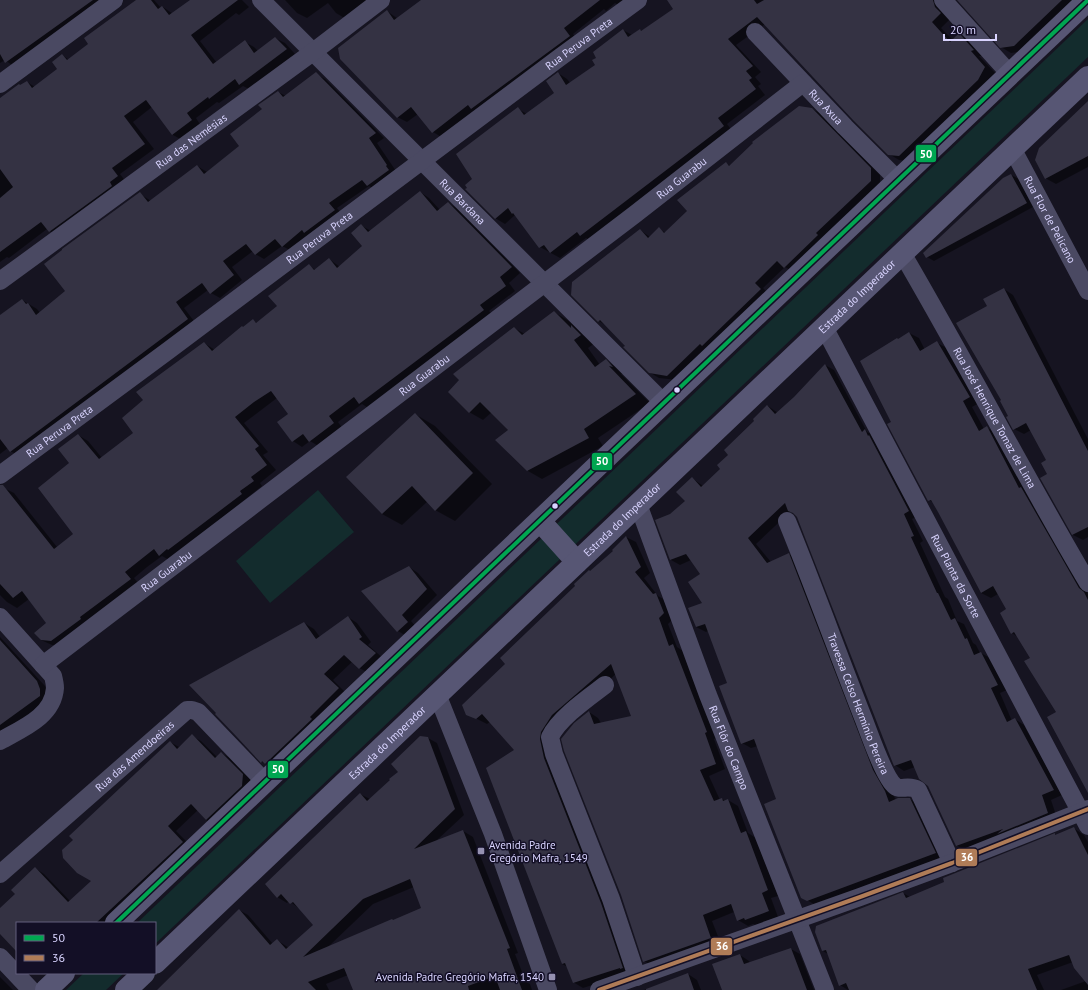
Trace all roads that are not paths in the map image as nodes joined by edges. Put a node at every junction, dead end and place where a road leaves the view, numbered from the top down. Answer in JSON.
{"nodes":[{"id":1,"x":114,"y":0,"type":"edge"},
{"id":2,"x":261,"y":0,"type":"edge"},
{"id":3,"x":380,"y":0,"type":"edge"},
{"id":4,"x":638,"y":0,"type":"edge"},
{"id":5,"x":942,"y":0,"type":"edge"},
{"id":6,"x":1088,"y":0,"type":"edge"},
{"id":7,"x":755,"y":32,"type":"dead end"},
{"id":8,"x":313,"y":52,"type":"junction"},
{"id":9,"x":1010,"y":74,"type":"junction"},
{"id":10,"x":1088,"y":77,"type":"edge"},
{"id":11,"x":802,"y":83,"type":"junction"},
{"id":12,"x":0,"y":84,"type":"edge"},
{"id":13,"x":1012,"y":148,"type":"junction"},
{"id":14,"x":423,"y":160,"type":"junction"},
{"id":15,"x":898,"y":180,"type":"junction"},
{"id":16,"x":902,"y":253,"type":"junction"},
{"id":17,"x":0,"y":281,"type":"edge"},
{"id":18,"x":545,"y":282,"type":"junction"},
{"id":19,"x":1088,"y":291,"type":"edge"},
{"id":20,"x":824,"y":327,"type":"junction"},
{"id":21,"x":664,"y":403,"type":"junction"},
{"id":22,"x":0,"y":475,"type":"edge"},
{"id":23,"x":638,"y":504,"type":"junction"},
{"id":24,"x":540,"y":521,"type":"junction"},
{"id":25,"x":787,"y":521,"type":"dead end"},
{"id":26,"x":577,"y":562,"type":"junction"},
{"id":27,"x":1088,"y":583,"type":"edge"},
{"id":28,"x":0,"y":617,"type":"edge"},
{"id":29,"x":43,"y":665,"type":"junction"},
{"id":30,"x":604,"y":685,"type":"dead end"},
{"id":31,"x":437,"y":694,"type":"junction"},
{"id":32,"x":0,"y":741,"type":"edge"},
{"id":33,"x":265,"y":782,"type":"junction"},
{"id":34,"x":1086,"y":816,"type":"edge"},
{"id":35,"x":952,"y":863,"type":"junction"},
{"id":36,"x":0,"y":874,"type":"edge"},
{"id":37,"x":798,"y":920,"type":"junction"},
{"id":38,"x":117,"y":922,"type":"edge"},
{"id":39,"x":0,"y":957,"type":"edge"},
{"id":40,"x":156,"y":962,"type":"edge"},
{"id":41,"x":63,"y":974,"type":"edge"},
{"id":42,"x":143,"y":974,"type":"edge"},
{"id":43,"x":637,"y":977,"type":"junction"},
{"id":44,"x":31,"y":990,"type":"edge"},
{"id":45,"x":46,"y":990,"type":"edge"},
{"id":46,"x":126,"y":990,"type":"edge"},
{"id":47,"x":548,"y":990,"type":"edge"},
{"id":48,"x":599,"y":990,"type":"edge"},
{"id":49,"x":825,"y":990,"type":"edge"}],
"edges":[{"from":1,"to":12,"type":"street"},
{"from":2,"to":8,"type":"street","name":"Rua Bardana"},
{"from":3,"to":8,"type":"street","name":"Rua das Nemésias"},
{"from":4,"to":14,"type":"street","name":"Rua Peruva Preta"},
{"from":5,"to":9,"type":"street"},
{"from":6,"to":9,"type":"main road"},
{"from":7,"to":11,"type":"street","name":"Rua Axua"},
{"from":8,"to":14,"type":"street","name":"Rua Bardana"},
{"from":8,"to":17,"type":"street","name":"Rua das Nemésias"},
{"from":9,"to":15,"type":"main road"},
{"from":10,"to":13,"type":"main road","name":"Estrada do Imperador"},
{"from":11,"to":15,"type":"street","name":"Rua Axua"},
{"from":11,"to":18,"type":"street","name":"Rua Guarabu"},
{"from":13,"to":16,"type":"main road","name":"Estrada do Imperador"},
{"from":13,"to":19,"type":"street","name":"Rua Flor de Pelicano"},
{"from":14,"to":18,"type":"street","name":"Rua Bardana"},
{"from":14,"to":22,"type":"street","name":"Rua Peruva Preta"},
{"from":15,"to":21,"type":"main road"},
{"from":16,"to":20,"type":"main road","name":"Estrada do Imperador"},
{"from":16,"to":27,"type":"street","name":"Rua José Henrique Tomaz de Lima"},
{"from":18,"to":21,"type":"street","name":"Rua Bardana"},
{"from":18,"to":29,"type":"street","name":"Rua Guarabu"},
{"from":20,"to":23,"type":"main road","name":"Estrada do Imperador"},
{"from":20,"to":34,"type":"street","name":"Rua Planta da Sorte"},
{"from":21,"to":24,"type":"main road"},
{"from":23,"to":26,"type":"main road","name":"Estrada do Imperador"},
{"from":23,"to":37,"type":"street","name":"Rua Flôr do Campo"},
{"from":24,"to":26,"type":"main road"},
{"from":24,"to":33,"type":"main road"},
{"from":25,"to":35,"type":"street","name":"Travessa Celso Hermínio Pereira"},
{"from":26,"to":31,"type":"main road","name":"Estrada do Imperador"},
{"from":28,"to":29,"type":"street"},
{"from":29,"to":32,"type":"street"},
{"from":30,"to":43,"type":"street"},
{"from":31,"to":40,"type":"main road","name":"Estrada do Imperador"},
{"from":31,"to":47,"type":"street"},
{"from":33,"to":36,"type":"street","name":"Rua das Amendoeiras"},
{"from":33,"to":38,"type":"main road"},
{"from":34,"to":35,"type":"street"},
{"from":35,"to":37,"type":"street"},
{"from":37,"to":43,"type":"street"},
{"from":37,"to":49,"type":"street","name":"Rua Flôr do Campo"},
{"from":39,"to":44,"type":"street"},
{"from":41,"to":45,"type":"main road"},
{"from":42,"to":46,"type":"main road"},
{"from":43,"to":48,"type":"street"}]}
